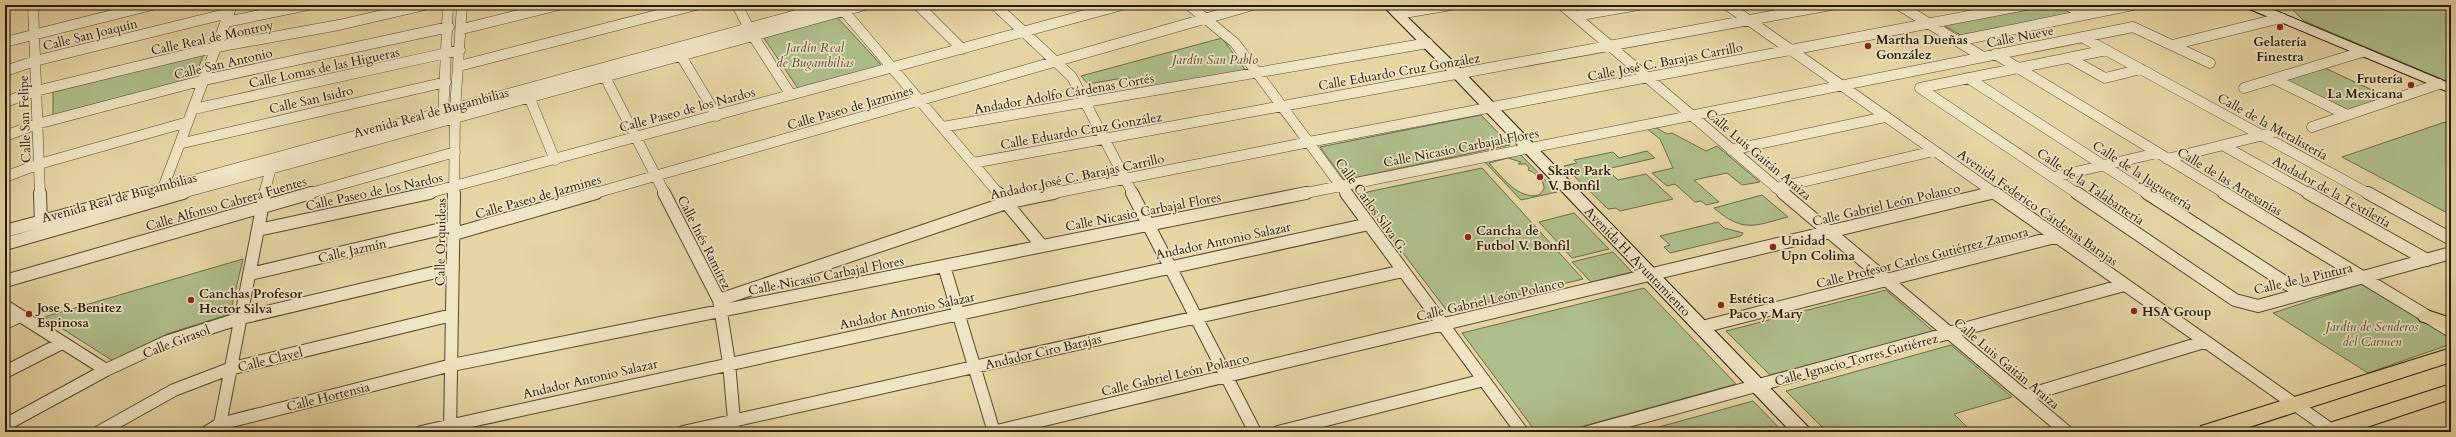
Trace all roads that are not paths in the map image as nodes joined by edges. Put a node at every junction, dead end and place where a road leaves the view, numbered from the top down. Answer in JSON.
{"nodes":[{"id":1,"x":9,"y":5,"type":"edge"},
{"id":2,"x":33,"y":5,"type":"edge"},
{"id":3,"x":152,"y":5,"type":"edge"},
{"id":4,"x":308,"y":5,"type":"edge"},
{"id":5,"x":425,"y":5,"type":"edge"},
{"id":6,"x":448,"y":5,"type":"edge"},
{"id":7,"x":462,"y":5,"type":"edge"},
{"id":8,"x":559,"y":5,"type":"edge"},
{"id":9,"x":696,"y":5,"type":"edge"},
{"id":10,"x":737,"y":5,"type":"edge"},
{"id":11,"x":830,"y":5,"type":"edge"},
{"id":12,"x":865,"y":5,"type":"edge"},
{"id":13,"x":918,"y":5,"type":"edge"},
{"id":14,"x":995,"y":5,"type":"edge"},
{"id":15,"x":1122,"y":5,"type":"edge"},
{"id":16,"x":1189,"y":5,"type":"edge"},
{"id":17,"x":1253,"y":5,"type":"edge"},
{"id":18,"x":1451,"y":5,"type":"edge"},
{"id":19,"x":1562,"y":5,"type":"edge"},
{"id":20,"x":1638,"y":5,"type":"edge"},
{"id":21,"x":1727,"y":5,"type":"edge"},
{"id":22,"x":1831,"y":5,"type":"edge"},
{"id":23,"x":1899,"y":5,"type":"edge"},
{"id":24,"x":2026,"y":5,"type":"edge"},
{"id":25,"x":2067,"y":5,"type":"edge"},
{"id":26,"x":2133,"y":5,"type":"edge"},
{"id":27,"x":2251,"y":5,"type":"edge"},
{"id":28,"x":5,"y":6,"type":"edge"},
{"id":29,"x":1393,"y":10,"type":"edge"},
{"id":30,"x":844,"y":11,"type":"junction"},
{"id":31,"x":229,"y":13,"type":"edge"},
{"id":32,"x":2085,"y":15,"type":"junction"},
{"id":33,"x":1575,"y":16,"type":"junction"},
{"id":34,"x":1206,"y":18,"type":"junction"},
{"id":35,"x":2281,"y":18,"type":"junction"},
{"id":36,"x":1748,"y":20,"type":"junction"},
{"id":37,"x":1929,"y":24,"type":"junction"},
{"id":38,"x":449,"y":27,"type":"junction"},
{"id":39,"x":462,"y":29,"type":"junction"},
{"id":40,"x":751,"y":32,"type":"junction"},
{"id":41,"x":1024,"y":32,"type":"junction"},
{"id":42,"x":34,"y":33,"type":"junction"},
{"id":43,"x":2082,"y":37,"type":"junction"},
{"id":44,"x":1957,"y":41,"type":"junction"},
{"id":45,"x":5,"y":42,"type":"edge"},
{"id":46,"x":1428,"y":44,"type":"junction"},
{"id":47,"x":2172,"y":45,"type":"junction"},
{"id":48,"x":1609,"y":46,"type":"junction"},
{"id":49,"x":217,"y":47,"type":"junction"},
{"id":50,"x":962,"y":49,"type":"junction"},
{"id":51,"x":460,"y":50,"type":"junction"},
{"id":52,"x":1791,"y":50,"type":"junction"},
{"id":53,"x":2107,"y":50,"type":"junction"},
{"id":54,"x":2362,"y":52,"type":"junction"},
{"id":55,"x":446,"y":53,"type":"junction"},
{"id":56,"x":1995,"y":54,"type":"junction"},
{"id":57,"x":680,"y":56,"type":"junction"},
{"id":58,"x":1983,"y":57,"type":"junction"},
{"id":59,"x":2071,"y":59,"type":"junction"},
{"id":60,"x":35,"y":61,"type":"junction"},
{"id":61,"x":1055,"y":62,"type":"junction"},
{"id":62,"x":2210,"y":63,"type":"dead end"},
{"id":63,"x":459,"y":66,"type":"junction"},
{"id":64,"x":892,"y":68,"type":"junction"},
{"id":65,"x":2019,"y":69,"type":"junction"},
{"id":66,"x":2141,"y":69,"type":"junction"},
{"id":67,"x":5,"y":71,"type":"edge"},
{"id":68,"x":1257,"y":73,"type":"junction"},
{"id":69,"x":1458,"y":74,"type":"junction"},
{"id":70,"x":605,"y":77,"type":"junction"},
{"id":71,"x":1646,"y":78,"type":"junction"},
{"id":72,"x":1968,"y":78,"type":"junction"},
{"id":73,"x":204,"y":80,"type":"junction"},
{"id":74,"x":2276,"y":80,"type":"junction"},
{"id":75,"x":446,"y":82,"type":"junction"},
{"id":76,"x":1841,"y":85,"type":"junction"},
{"id":77,"x":2445,"y":87,"type":"edge"},
{"id":78,"x":2244,"y":88,"type":"dead end"},
{"id":79,"x":36,"y":91,"type":"junction"},
{"id":80,"x":792,"y":95,"type":"junction"},
{"id":81,"x":530,"y":99,"type":"junction"},
{"id":82,"x":920,"y":100,"type":"junction"},
{"id":83,"x":5,"y":102,"type":"edge"},
{"id":84,"x":1085,"y":102,"type":"junction"},
{"id":85,"x":1282,"y":106,"type":"junction"},
{"id":86,"x":1490,"y":108,"type":"junction"},
{"id":87,"x":194,"y":109,"type":"junction"},
{"id":88,"x":455,"y":114,"type":"junction"},
{"id":89,"x":2347,"y":115,"type":"junction"},
{"id":90,"x":718,"y":116,"type":"junction"},
{"id":91,"x":1691,"y":116,"type":"junction"},
{"id":92,"x":1885,"y":117,"type":"junction"},
{"id":93,"x":443,"y":118,"type":"junction"},
{"id":94,"x":188,"y":122,"type":"junction"},
{"id":95,"x":37,"y":124,"type":"junction"},
{"id":96,"x":942,"y":127,"type":"junction"},
{"id":97,"x":2312,"y":127,"type":"dead end"},
{"id":98,"x":2280,"y":131,"type":"dead end"},
{"id":99,"x":2264,"y":135,"type":"junction"},
{"id":100,"x":5,"y":136,"type":"edge"},
{"id":101,"x":636,"y":138,"type":"junction"},
{"id":102,"x":1104,"y":139,"type":"junction"},
{"id":103,"x":1308,"y":142,"type":"junction"},
{"id":104,"x":183,"y":143,"type":"junction"},
{"id":105,"x":2224,"y":146,"type":"junction"},
{"id":106,"x":1528,"y":148,"type":"junction"},
{"id":107,"x":1731,"y":150,"type":"junction"},
{"id":108,"x":1934,"y":151,"type":"junction"},
{"id":109,"x":455,"y":152,"type":"junction"},
{"id":110,"x":2157,"y":153,"type":"junction"},
{"id":111,"x":2167,"y":159,"type":"junction"},
{"id":112,"x":555,"y":160,"type":"junction"},
{"id":113,"x":38,"y":164,"type":"junction"},
{"id":114,"x":972,"y":164,"type":"junction"},
{"id":115,"x":272,"y":165,"type":"junction"},
{"id":116,"x":2101,"y":166,"type":"junction"},
{"id":117,"x":656,"y":176,"type":"junction"},
{"id":118,"x":5,"y":177,"type":"edge"},
{"id":119,"x":2054,"y":177,"type":"junction"},
{"id":120,"x":1125,"y":179,"type":"junction"},
{"id":121,"x":1341,"y":186,"type":"junction"},
{"id":122,"x":163,"y":188,"type":"junction"},
{"id":123,"x":455,"y":188,"type":"junction"},
{"id":124,"x":1776,"y":188,"type":"junction"},
{"id":125,"x":1993,"y":193,"type":"junction"},
{"id":126,"x":1006,"y":203,"type":"junction"},
{"id":127,"x":261,"y":208,"type":"junction"},
{"id":128,"x":1369,"y":224,"type":"junction"},
{"id":129,"x":1148,"y":225,"type":"junction"},
{"id":130,"x":41,"y":226,"type":"junction"},
{"id":131,"x":258,"y":230,"type":"junction"},
{"id":132,"x":454,"y":230,"type":"junction"},
{"id":133,"x":5,"y":231,"type":"edge"},
{"id":134,"x":1830,"y":232,"type":"junction"},
{"id":135,"x":2055,"y":237,"type":"junction"},
{"id":136,"x":2451,"y":239,"type":"edge"},
{"id":137,"x":5,"y":244,"type":"edge"},
{"id":138,"x":1042,"y":246,"type":"junction"},
{"id":139,"x":2451,"y":253,"type":"edge"},
{"id":140,"x":2427,"y":260,"type":"junction"},
{"id":141,"x":944,"y":266,"type":"junction"},
{"id":142,"x":1170,"y":267,"type":"junction"},
{"id":143,"x":453,"y":268,"type":"junction"},
{"id":144,"x":1404,"y":271,"type":"junction"},
{"id":145,"x":250,"y":274,"type":"junction"},
{"id":146,"x":1651,"y":275,"type":"junction"},
{"id":147,"x":2364,"y":278,"type":"junction"},
{"id":148,"x":1887,"y":280,"type":"junction"},
{"id":149,"x":5,"y":281,"type":"edge"},
{"id":150,"x":2124,"y":285,"type":"junction"},
{"id":151,"x":2303,"y":294,"type":"junction"},
{"id":152,"x":721,"y":305,"type":"junction"},
{"id":153,"x":2247,"y":305,"type":"joint"},
{"id":154,"x":5,"y":306,"type":"edge"},
{"id":155,"x":959,"y":314,"type":"junction"},
{"id":156,"x":452,"y":315,"type":"junction"},
{"id":157,"x":20,"y":316,"type":"junction"},
{"id":158,"x":2427,"y":316,"type":"junction"},
{"id":159,"x":1196,"y":317,"type":"junction"},
{"id":160,"x":241,"y":318,"type":"junction"},
{"id":161,"x":5,"y":323,"type":"edge"},
{"id":162,"x":1443,"y":324,"type":"junction"},
{"id":163,"x":2451,"y":325,"type":"edge"},
{"id":164,"x":1702,"y":327,"type":"junction"},
{"id":165,"x":2451,"y":331,"type":"edge"},
{"id":166,"x":1949,"y":333,"type":"junction"},
{"id":167,"x":2204,"y":342,"type":"junction"},
{"id":168,"x":62,"y":343,"type":"junction"},
{"id":169,"x":2451,"y":355,"type":"edge"},
{"id":170,"x":729,"y":363,"type":"junction"},
{"id":171,"x":452,"y":365,"type":"junction"},
{"id":172,"x":974,"y":367,"type":"junction"},
{"id":173,"x":229,"y":369,"type":"junction"},
{"id":174,"x":106,"y":370,"type":"junction"},
{"id":175,"x":5,"y":372,"type":"edge"},
{"id":176,"x":1227,"y":376,"type":"junction"},
{"id":177,"x":1484,"y":380,"type":"junction"},
{"id":178,"x":1758,"y":385,"type":"junction"},
{"id":179,"x":2451,"y":391,"type":"edge"},
{"id":180,"x":2025,"y":396,"type":"junction"},
{"id":181,"x":2294,"y":405,"type":"junction"},
{"id":182,"x":5,"y":425,"type":"edge"},
{"id":183,"x":734,"y":426,"type":"edge"},
{"id":184,"x":222,"y":428,"type":"edge"},
{"id":185,"x":450,"y":428,"type":"edge"},
{"id":186,"x":99,"y":432,"type":"edge"},
{"id":187,"x":207,"y":432,"type":"edge"},
{"id":188,"x":421,"y":432,"type":"edge"},
{"id":189,"x":683,"y":432,"type":"edge"},
{"id":190,"x":994,"y":432,"type":"edge"},
{"id":191,"x":1255,"y":432,"type":"edge"},
{"id":192,"x":1278,"y":432,"type":"edge"},
{"id":193,"x":1522,"y":432,"type":"edge"},
{"id":194,"x":1588,"y":432,"type":"edge"},
{"id":195,"x":1803,"y":432,"type":"edge"},
{"id":196,"x":2067,"y":432,"type":"edge"},
{"id":197,"x":2208,"y":432,"type":"edge"},
{"id":198,"x":2331,"y":432,"type":"edge"}],
"edges":[{"from":1,"to":28,"type":"street"},
{"from":2,"to":42,"type":"street","name":"Calle San Felipe"},
{"from":3,"to":42,"type":"street"},
{"from":4,"to":31,"type":"street","name":"Calle San Joaquín"},
{"from":5,"to":49,"type":"street","name":"Calle Real de Montroy"},
{"from":6,"to":38,"type":"street"},
{"from":7,"to":39,"type":"street","name":"Calle Orquideas"},
{"from":8,"to":39,"type":"street"},
{"from":9,"to":63,"type":"street"},
{"from":10,"to":40,"type":"street"},
{"from":11,"to":40,"type":"street","name":"Avenida Real de Bugambilias"},
{"from":12,"to":30,"type":"street","name":"Avenida Real de Bugambilias"},
{"from":13,"to":50,"type":"street"},
{"from":14,"to":41,"type":"street"},
{"from":15,"to":41,"type":"street","name":"Calle Paseo de los Nardos"},
{"from":16,"to":34,"type":"street","name":"Calle Carlos Silva G."},
{"from":17,"to":34,"type":"street","name":"Calle Paseo de Jazmines"},
{"from":18,"to":29,"type":"street"},
{"from":19,"to":33,"type":"street","name":"Calle Luis Gaitán Araiza"},
{"from":20,"to":33,"type":"street"},
{"from":21,"to":36,"type":"street","name":"Avenida Federico Cárdenas Barajas"},
{"from":22,"to":36,"type":"street","name":"Calle Eduardo Cruz González"},
{"from":23,"to":37,"type":"street"},
{"from":24,"to":37,"type":"street","name":"Calle José C. Barajas Carrillo"},
{"from":25,"to":32,"type":"street"},
{"from":26,"to":32,"type":"street"},
{"from":27,"to":35,"type":"street"},
{"from":29,"to":46,"type":"street","name":"Avenida H. Ayuntamiento"},
{"from":30,"to":40,"type":"street","name":"Avenida Real de Bugambilias"},
{"from":30,"to":64,"type":"street"},
{"from":31,"to":49,"type":"street"},
{"from":31,"to":60,"type":"street","name":"Calle San Joaquín"},
{"from":32,"to":44,"type":"street"},
{"from":33,"to":48,"type":"street","name":"Calle Luis Gaitán Araiza"},
{"from":34,"to":61,"type":"street","name":"Calle Paseo de Jazmines"},
{"from":34,"to":68,"type":"street","name":"Calle Carlos Silva G."},
{"from":35,"to":47,"type":"street"},
{"from":35,"to":54,"type":"street"},
{"from":36,"to":48,"type":"street","name":"Calle Eduardo Cruz González"},
{"from":36,"to":52,"type":"street","name":"Avenida Federico Cárdenas Barajas"},
{"from":37,"to":44,"type":"street"},
{"from":37,"to":52,"type":"street","name":"Calle José C. Barajas Carrillo"},
{"from":38,"to":55,"type":"street"},
{"from":38,"to":73,"type":"street","name":"Calle San Antonio"},
{"from":39,"to":51,"type":"street","name":"Calle Orquideas"},
{"from":40,"to":57,"type":"street","name":"Avenida Real de Bugambilias"},
{"from":40,"to":80,"type":"street"},
{"from":40,"to":88,"type":"street","name":"Avenida Real de Bugambilias"},
{"from":41,"to":50,"type":"street","name":"Calle Paseo de los Nardos"},
{"from":41,"to":61,"type":"street"},
{"from":42,"to":45,"type":"street"},
{"from":42,"to":60,"type":"street","name":"Calle San Felipe"},
{"from":43,"to":47,"type":"street","name":"Calle Nueve"},
{"from":43,"to":53,"type":"street","name":"Calle de la Metalistería"},
{"from":43,"to":56,"type":"street","name":"Calle Nueve"},
{"from":44,"to":58,"type":"street"},
{"from":46,"to":68,"type":"street","name":"Andador Adolfo Cárdenas Cortés"},
{"from":46,"to":69,"type":"street","name":"Avenida H. Ayuntamiento"},
{"from":47,"to":62,"type":"street"},
{"from":48,"to":69,"type":"street","name":"Calle Eduardo Cruz González"},
{"from":48,"to":71,"type":"street","name":"Calle Luis Gaitán Araiza"},
{"from":49,"to":73,"type":"street"},
{"from":49,"to":79,"type":"street","name":"Calle Real de Montroy"},
{"from":50,"to":64,"type":"street","name":"Calle Paseo de los Nardos"},
{"from":51,"to":55,"type":"street","name":"Calle Lomas de las Higueras"},
{"from":51,"to":63,"type":"street","name":"Calle Orquideas"},
{"from":52,"to":71,"type":"street","name":"Calle José C. Barajas Carrillo"},
{"from":52,"to":76,"type":"street","name":"Avenida Federico Cárdenas Barajas"},
{"from":53,"to":59,"type":"street"},
{"from":53,"to":66,"type":"street","name":"Calle de la Metalistería"},
{"from":54,"to":74,"type":"street"},
{"from":54,"to":77,"type":"street"},
{"from":55,"to":75,"type":"street"},
{"from":55,"to":87,"type":"street","name":"Calle Lomas de las Higueras"},
{"from":56,"to":58,"type":"street","name":"Calle Nueve"},
{"from":56,"to":65,"type":"street","name":"Calle de las Artesanías"},
{"from":57,"to":70,"type":"street","name":"Avenida Real de Bugambilias"},
{"from":57,"to":90,"type":"street"},
{"from":58,"to":76,"type":"street","name":"Calle Nueve"},
{"from":59,"to":65,"type":"street"},
{"from":59,"to":66,"type":"street"},
{"from":60,"to":67,"type":"street","name":"Calle San Joaquín"},
{"from":60,"to":79,"type":"street","name":"Calle San Felipe"},
{"from":61,"to":82,"type":"street","name":"Calle Paseo de Jazmines"},
{"from":61,"to":84,"type":"street"},
{"from":63,"to":88,"type":"street","name":"Calle Orquideas"},
{"from":64,"to":80,"type":"street","name":"Calle Paseo de los Nardos"},
{"from":64,"to":82,"type":"street"},
{"from":65,"to":72,"type":"street"},
{"from":65,"to":110,"type":"street","name":"Calle de las Artesanías"},
{"from":66,"to":99,"type":"street","name":"Calle de la Metalistería"},
{"from":68,"to":84,"type":"street","name":"Andador Adolfo Cárdenas Cortés"},
{"from":68,"to":85,"type":"street","name":"Calle Carlos Silva G."},
{"from":69,"to":85,"type":"street","name":"Calle Eduardo Cruz González"},
{"from":69,"to":86,"type":"street","name":"Avenida H. Ayuntamiento"},
{"from":70,"to":81,"type":"street","name":"Avenida Real de Bugambilias"},
{"from":70,"to":101,"type":"street","name":"Calle Inés Ramírez"},
{"from":71,"to":86,"type":"street","name":"Calle José C. Barajas Carrillo"},
{"from":71,"to":91,"type":"street","name":"Calle Luis Gaitán Araiza"},
{"from":72,"to":116,"type":"street","name":"Calle de la Juguetería"},
{"from":72,"to":119,"type":"street","name":"Calle de la Talabartería"},
{"from":73,"to":87,"type":"street"},
{"from":73,"to":95,"type":"street","name":"Calle San Antonio"},
{"from":74,"to":78,"type":"street"},
{"from":74,"to":89,"type":"street"},
{"from":75,"to":93,"type":"street"},
{"from":75,"to":104,"type":"street","name":"Calle San Isidro"},
{"from":76,"to":91,"type":"street","name":"Calle Nicasio Carbajal Flores"},
{"from":76,"to":92,"type":"street","name":"Avenida Federico Cárdenas Barajas"},
{"from":77,"to":89,"type":"street"},
{"from":79,"to":83,"type":"street","name":"Calle Real de Montroy"},
{"from":79,"to":95,"type":"street","name":"Calle San Felipe"},
{"from":80,"to":90,"type":"street","name":"Calle Paseo de los Nardos"},
{"from":81,"to":88,"type":"street","name":"Avenida Real de Bugambilias"},
{"from":81,"to":112,"type":"street"},
{"from":82,"to":96,"type":"street"},
{"from":82,"to":117,"type":"street","name":"Calle Paseo de Jazmines"},
{"from":84,"to":96,"type":"street","name":"Andador Adolfo Cárdenas Cortés"},
{"from":84,"to":102,"type":"street"},
{"from":85,"to":102,"type":"street","name":"Calle Eduardo Cruz González"},
{"from":85,"to":103,"type":"street","name":"Calle Carlos Silva G."},
{"from":86,"to":103,"type":"street","name":"Calle José C. Barajas Carrillo"},
{"from":86,"to":106,"type":"street","name":"Avenida H. Ayuntamiento"},
{"from":87,"to":94,"type":"street"},
{"from":88,"to":93,"type":"street","name":"Avenida Real de Bugambilias"},
{"from":88,"to":109,"type":"street","name":"Calle Orquideas"},
{"from":89,"to":97,"type":"street"},
{"from":90,"to":101,"type":"street","name":"Calle Paseo de los Nardos"},
{"from":91,"to":106,"type":"street","name":"Calle Nicasio Carbajal Flores"},
{"from":91,"to":107,"type":"street","name":"Calle Luis Gaitán Araiza"},
{"from":92,"to":107,"type":"street"},
{"from":92,"to":108,"type":"street","name":"Avenida Federico Cárdenas Barajas"},
{"from":93,"to":115,"type":"street","name":"Avenida Real de Bugambilias"},
{"from":94,"to":104,"type":"street"},
{"from":94,"to":113,"type":"street"},
{"from":95,"to":100,"type":"street","name":"Calle San Antonio"},
{"from":95,"to":113,"type":"street","name":"Calle San Felipe"},
{"from":96,"to":114,"type":"street"},
{"from":98,"to":99,"type":"street"},
{"from":99,"to":105,"type":"street"},
{"from":99,"to":136,"type":"street","name":"Calle de la Metalistería"},
{"from":101,"to":112,"type":"street","name":"Calle Paseo de los Nardos"},
{"from":101,"to":117,"type":"street","name":"Calle Inés Ramírez"},
{"from":102,"to":114,"type":"street","name":"Calle Eduardo Cruz González"},
{"from":102,"to":120,"type":"street"},
{"from":103,"to":120,"type":"street","name":"Andador José C. Barajas Carrillo"},
{"from":103,"to":121,"type":"street","name":"Calle Carlos Silva G."},
{"from":104,"to":122,"type":"street"},
{"from":105,"to":111,"type":"street"},
{"from":105,"to":140,"type":"street","name":"Andador de la Textilería"},
{"from":106,"to":121,"type":"street","name":"Calle Nicasio Carbajal Flores"},
{"from":106,"to":146,"type":"street","name":"Avenida H. Ayuntamiento"},
{"from":107,"to":124,"type":"street","name":"Calle Luis Gaitán Araiza"},
{"from":108,"to":124,"type":"street"},
{"from":108,"to":125,"type":"street","name":"Avenida Federico Cárdenas Barajas"},
{"from":109,"to":123,"type":"street","name":"Calle Orquideas"},
{"from":109,"to":127,"type":"street","name":"Calle Alfonso Cabrera Fuentes"},
{"from":110,"to":111,"type":"street","name":"Calle de las Artesanías"},
{"from":110,"to":116,"type":"street"},
{"from":111,"to":147,"type":"street","name":"Calle de las Artesanías"},
{"from":112,"to":123,"type":"street","name":"Calle Paseo de los Nardos"},
{"from":113,"to":118,"type":"street"},
{"from":113,"to":130,"type":"street","name":"Calle San Felipe"},
{"from":114,"to":126,"type":"street"},
{"from":115,"to":122,"type":"street","name":"Avenida Real de Bugambilias"},
{"from":115,"to":127,"type":"street"},
{"from":115,"to":130,"type":"street","name":"Avenida Real de Bugambilias"},
{"from":116,"to":119,"type":"street"},
{"from":116,"to":151,"type":"street","name":"Calle de la Juguetería"},
{"from":117,"to":132,"type":"street","name":"Calle Paseo de Jazmines"},
{"from":117,"to":152,"type":"street","name":"Calle Inés Ramírez"},
{"from":119,"to":153,"type":"street","name":"Calle de la Talabartería"},
{"from":120,"to":126,"type":"street","name":"Andador José C. Barajas Carrillo"},
{"from":120,"to":129,"type":"street"},
{"from":121,"to":128,"type":"street","name":"Calle Carlos Silva G."},
{"from":121,"to":129,"type":"street","name":"Calle Nicasio Carbajal Flores"},
{"from":122,"to":130,"type":"street","name":"Avenida Real de Bugambilias"},
{"from":123,"to":131,"type":"street","name":"Calle Paseo de los Nardos"},
{"from":123,"to":132,"type":"street","name":"Calle Orquideas"},
{"from":124,"to":134,"type":"street","name":"Calle Luis Gaitán Araiza"},
{"from":125,"to":134,"type":"street","name":"Calle Gabriel León Polanco"},
{"from":125,"to":135,"type":"street","name":"Avenida Federico Cárdenas Barajas"},
{"from":126,"to":138,"type":"street"},
{"from":126,"to":152,"type":"street","name":"Andador José C. Barajas Carrillo"},
{"from":127,"to":131,"type":"street"},
{"from":127,"to":149,"type":"street","name":"Calle Alfonso Cabrera Fuentes"},
{"from":128,"to":142,"type":"street","name":"Andador Antonio Salazar"},
{"from":128,"to":144,"type":"street","name":"Calle Carlos Silva G."},
{"from":129,"to":138,"type":"street","name":"Calle Nicasio Carbajal Flores"},
{"from":129,"to":142,"type":"street"},
{"from":130,"to":133,"type":"street","name":"Avenida Real de Bugambilias"},
{"from":130,"to":137,"type":"street","name":"Avenida Real de Bugambilias"},
{"from":131,"to":145,"type":"street"},
{"from":132,"to":143,"type":"street","name":"Calle Orquideas"},
{"from":132,"to":145,"type":"street","name":"Calle Jazmín"},
{"from":134,"to":146,"type":"street","name":"Calle Gabriel León Polanco"},
{"from":134,"to":148,"type":"street","name":"Calle Luis Gaitán Araiza"},
{"from":135,"to":148,"type":"street","name":"Calle Profesor Carlos Gutiérrez Zamora"},
{"from":135,"to":150,"type":"street","name":"Avenida Federico Cárdenas Barajas"},
{"from":138,"to":141,"type":"street","name":"Calle Nicasio Carbajal Flores"},
{"from":139,"to":140,"type":"street","name":"Calle de la Pintura"},
{"from":140,"to":147,"type":"street","name":"Calle de la Pintura"},
{"from":141,"to":152,"type":"street","name":"Calle Nicasio Carbajal Flores"},
{"from":141,"to":155,"type":"street"},
{"from":142,"to":155,"type":"street","name":"Andador Antonio Salazar"},
{"from":142,"to":159,"type":"street"},
{"from":143,"to":156,"type":"street","name":"Calle Orquideas"},
{"from":143,"to":160,"type":"street","name":"Calle Girasol"},
{"from":144,"to":159,"type":"street","name":"Andador Ciro Barajas"},
{"from":144,"to":162,"type":"street","name":"Calle Carlos Silva G."},
{"from":145,"to":160,"type":"street"},
{"from":146,"to":162,"type":"street","name":"Calle Gabriel León Polanco"},
{"from":146,"to":164,"type":"street","name":"Avenida H. Ayuntamiento"},
{"from":147,"to":151,"type":"street","name":"Calle de la Pintura"},
{"from":147,"to":158,"type":"street","name":"Calle de las Artesanías"},
{"from":148,"to":164,"type":"street","name":"Calle Profesor Carlos Gutiérrez Zamora"},
{"from":148,"to":166,"type":"street","name":"Calle Luis Gaitán Araiza"},
{"from":150,"to":166,"type":"street","name":"Calle Ignacio Torres Gutiérrez"},
{"from":150,"to":167,"type":"street","name":"Avenida Federico Cárdenas Barajas"},
{"from":151,"to":153,"type":"street","name":"Calle de la Pintura"},
{"from":152,"to":170,"type":"street","name":"Calle Inés Ramírez"},
{"from":152,"to":171,"type":"street","name":"Calle Nicasio Carbajal Flores"},
{"from":154,"to":157,"type":"street"},
{"from":155,"to":170,"type":"street","name":"Andador Antonio Salazar"},
{"from":155,"to":172,"type":"street"},
{"from":156,"to":171,"type":"street","name":"Calle Orquideas"},
{"from":156,"to":173,"type":"street","name":"Calle Clavel"},
{"from":157,"to":161,"type":"street"},
{"from":157,"to":168,"type":"street"},
{"from":158,"to":163,"type":"main road"},
{"from":158,"to":165,"type":"street","name":"Calle de las Artesanías"},
{"from":159,"to":172,"type":"street","name":"Andador Ciro Barajas"},
{"from":159,"to":176,"type":"street"},
{"from":160,"to":173,"type":"street"},
{"from":160,"to":174,"type":"street","name":"Calle Girasol"},
{"from":162,"to":176,"type":"street","name":"Calle Gabriel León Polanco"},
{"from":162,"to":177,"type":"street","name":"Calle Carlos Silva G."},
{"from":164,"to":178,"type":"street","name":"Avenida H. Ayuntamiento"},
{"from":166,"to":178,"type":"street","name":"Calle Ignacio Torres Gutiérrez"},
{"from":166,"to":180,"type":"street","name":"Calle Luis Gaitán Araiza"},
{"from":167,"to":180,"type":"street"},
{"from":167,"to":181,"type":"street","name":"Avenida Federico Cárdenas Barajas"},
{"from":168,"to":174,"type":"street"},
{"from":168,"to":175,"type":"street"},
{"from":169,"to":181,"type":"main road"},
{"from":170,"to":183,"type":"street","name":"Calle Inés Ramírez"},
{"from":170,"to":185,"type":"street","name":"Andador Antonio Salazar"},
{"from":171,"to":184,"type":"street","name":"Calle Hortensia"},
{"from":171,"to":185,"type":"street","name":"Calle Orquideas"},
{"from":172,"to":183,"type":"street","name":"Andador Ciro Barajas"},
{"from":172,"to":190,"type":"street"},
{"from":173,"to":184,"type":"street"},
{"from":173,"to":186,"type":"street","name":"Calle Clavel"},
{"from":174,"to":182,"type":"street","name":"Calle Girasol"},
{"from":176,"to":190,"type":"street","name":"Calle Gabriel León Polanco"},
{"from":176,"to":191,"type":"street"},
{"from":177,"to":192,"type":"street"},
{"from":177,"to":193,"type":"street","name":"Calle Carlos Silva G."},
{"from":178,"to":194,"type":"street","name":"Calle Ignacio Torres Gutiérrez"},
{"from":178,"to":195,"type":"street","name":"Avenida H. Ayuntamiento"},
{"from":179,"to":198,"type":"main road"},
{"from":180,"to":196,"type":"street","name":"Calle Luis Gaitán Araiza"},
{"from":181,"to":197,"type":"main road"},
{"from":181,"to":198,"type":"street","name":"Avenida Federico Cárdenas Barajas"},
{"from":183,"to":189,"type":"street","name":"Andador Ciro Barajas"},
{"from":184,"to":187,"type":"street","name":"Calle Hortensia"},
{"from":185,"to":188,"type":"street","name":"Andador Antonio Salazar"}]}
